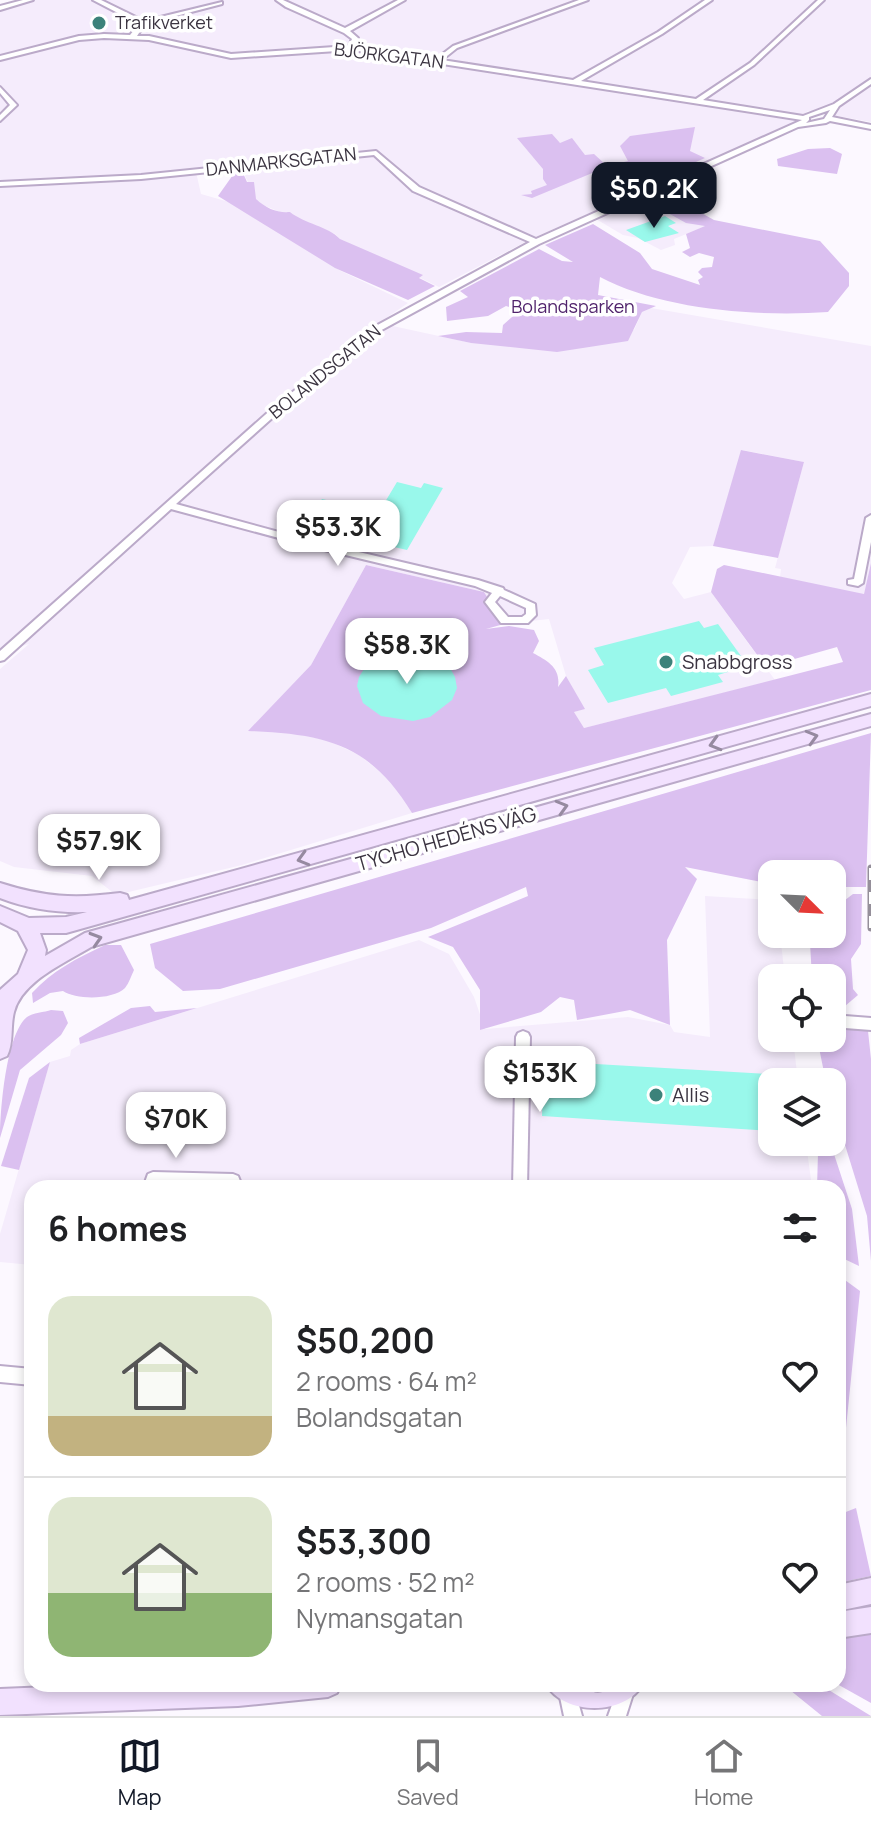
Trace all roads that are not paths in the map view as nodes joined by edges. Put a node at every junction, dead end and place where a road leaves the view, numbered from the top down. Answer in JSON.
{"nodes":[{"id":1,"x":30,"y":0,"type":"edge"},
{"id":2,"x":96,"y":0,"type":"edge"},
{"id":3,"x":279,"y":0,"type":"edge"},
{"id":4,"x":402,"y":0,"type":"edge"},
{"id":5,"x":585,"y":0,"type":"edge"},
{"id":6,"x":709,"y":0,"type":"edge"},
{"id":7,"x":821,"y":0,"type":"edge"},
{"id":8,"x":220,"y":3,"type":"dead end"},
{"id":9,"x":0,"y":8,"type":"edge"},
{"id":10,"x":143,"y":23,"type":"junction"},
{"id":11,"x":347,"y":30,"type":"junction"},
{"id":12,"x":133,"y":36,"type":"junction"},
{"id":13,"x":352,"y":48,"type":"junction"},
{"id":14,"x":0,"y":58,"type":"edge"},
{"id":15,"x":437,"y":61,"type":"junction"},
{"id":16,"x":871,"y":81,"type":"edge"},
{"id":17,"x":575,"y":82,"type":"junction"},
{"id":18,"x":0,"y":89,"type":"edge"},
{"id":19,"x":699,"y":100,"type":"junction"},
{"id":20,"x":836,"y":105,"type":"junction"},
{"id":21,"x":809,"y":116,"type":"junction"},
{"id":22,"x":0,"y":119,"type":"edge"},
{"id":23,"x":826,"y":119,"type":"junction"},
{"id":24,"x":816,"y":123,"type":"junction"},
{"id":25,"x":871,"y":127,"type":"edge"},
{"id":26,"x":790,"y":129,"type":"junction"},
{"id":27,"x":0,"y":184,"type":"edge"},
{"id":28,"x":536,"y":242,"type":"junction"},
{"id":29,"x":168,"y":505,"type":"junction"},
{"id":30,"x":871,"y":518,"type":"edge"},
{"id":31,"x":852,"y":582,"type":"dead end"},
{"id":32,"x":499,"y":590,"type":"junction"},
{"id":33,"x":0,"y":657,"type":"edge"},
{"id":34,"x":871,"y":700,"type":"edge"},
{"id":35,"x":871,"y":720,"type":"edge"},
{"id":36,"x":0,"y":890,"type":"edge"},
{"id":37,"x":194,"y":890,"type":"junction"},
{"id":38,"x":0,"y":914,"type":"edge"},
{"id":39,"x":27,"y":926,"type":"junction"},
{"id":40,"x":28,"y":977,"type":"junction"},
{"id":41,"x":6,"y":997,"type":"edge"},
{"id":42,"x":846,"y":1022,"type":"edge"},
{"id":43,"x":871,"y":1024,"type":"edge"},
{"id":44,"x":523,"y":1037,"type":"dead end"},
{"id":45,"x":0,"y":1050,"type":"edge"},
{"id":46,"x":153,"y":1180,"type":"edge"},
{"id":47,"x":193,"y":1180,"type":"edge"},
{"id":48,"x":520,"y":1180,"type":"edge"},
{"id":49,"x":0,"y":1374,"type":"edge"},
{"id":50,"x":24,"y":1376,"type":"edge"},
{"id":51,"x":871,"y":1591,"type":"edge"},
{"id":52,"x":846,"y":1596,"type":"edge"},
{"id":53,"x":871,"y":1620,"type":"edge"},
{"id":54,"x":846,"y":1624,"type":"edge"},
{"id":55,"x":248,"y":1692,"type":"edge"},
{"id":56,"x":628,"y":1693,"type":"edge"},
{"id":57,"x":562,"y":1694,"type":"edge"},
{"id":58,"x":0,"y":1702,"type":"edge"}],
"edges":[{"from":1,"to":9,"type":"street"},
{"from":2,"to":10,"type":"street"},
{"from":3,"to":11,"type":"street"},
{"from":4,"to":11,"type":"street"},
{"from":5,"to":15,"type":"street"},
{"from":6,"to":17,"type":"street"},
{"from":7,"to":19,"type":"street"},
{"from":8,"to":10,"type":"street"},
{"from":10,"to":12,"type":"street"},
{"from":11,"to":13,"type":"street"},
{"from":12,"to":13,"type":"street","name":"BJÖRKGATAN"},
{"from":12,"to":14,"type":"street","name":"BJÖRKGATAN"},
{"from":13,"to":15,"type":"street","name":"BJÖRKGATAN"},
{"from":15,"to":17,"type":"street","name":"BJÖRKGATAN"},
{"from":16,"to":20,"type":"street"},
{"from":17,"to":19,"type":"street","name":"BJÖRKGATAN"},
{"from":18,"to":22,"type":"street"},
{"from":19,"to":21,"type":"street","name":"BJÖRKGATAN"},
{"from":20,"to":21,"type":"street","name":"BOLANDSGATAN"},
{"from":20,"to":23,"type":"street"},
{"from":21,"to":23,"type":"street"},
{"from":21,"to":24,"type":"street"},
{"from":21,"to":26,"type":"street","name":"BOLANDSGATAN"},
{"from":23,"to":24,"type":"street","name":"BOLANDSGATAN"},
{"from":23,"to":25,"type":"street"},
{"from":24,"to":26,"type":"street","name":"BOLANDSGATAN"},
{"from":26,"to":28,"type":"street","name":"BOLANDSGATAN"},
{"from":27,"to":28,"type":"street","name":"DANMARKSGATAN"},
{"from":28,"to":29,"type":"street","name":"BOLANDSGATAN"},
{"from":29,"to":32,"type":"street"},
{"from":29,"to":33,"type":"street","name":"BOLANDSGATAN"},
{"from":30,"to":31,"type":"street"},
{"from":32,"to":32,"type":"street"},
{"from":34,"to":37,"type":"main road","name":"TYCHO HEDÉNS VÄG","one_way":true},
{"from":40,"to":35,"type":"main road","name":"TYCHO HEDÉNS VÄG","one_way":true},
{"from":36,"to":37,"type":"main road"},
{"from":37,"to":39,"type":"main road","name":"TYCHO HEDÉNS VÄG"},
{"from":38,"to":39,"type":"main road"},
{"from":39,"to":40,"type":"main road"},
{"from":40,"to":41,"type":"main road","name":"TYCHO HEDÉNS VÄG"},
{"from":41,"to":45,"type":"main road"},
{"from":42,"to":43,"type":"street"},
{"from":44,"to":48,"type":"street"},
{"from":46,"to":47,"type":"street"},
{"from":49,"to":50,"type":"street"},
{"from":51,"to":52,"type":"main road"},
{"from":53,"to":54,"type":"main road"},
{"from":55,"to":58,"type":"main road"},
{"from":56,"to":57,"type":"main road"}]}
